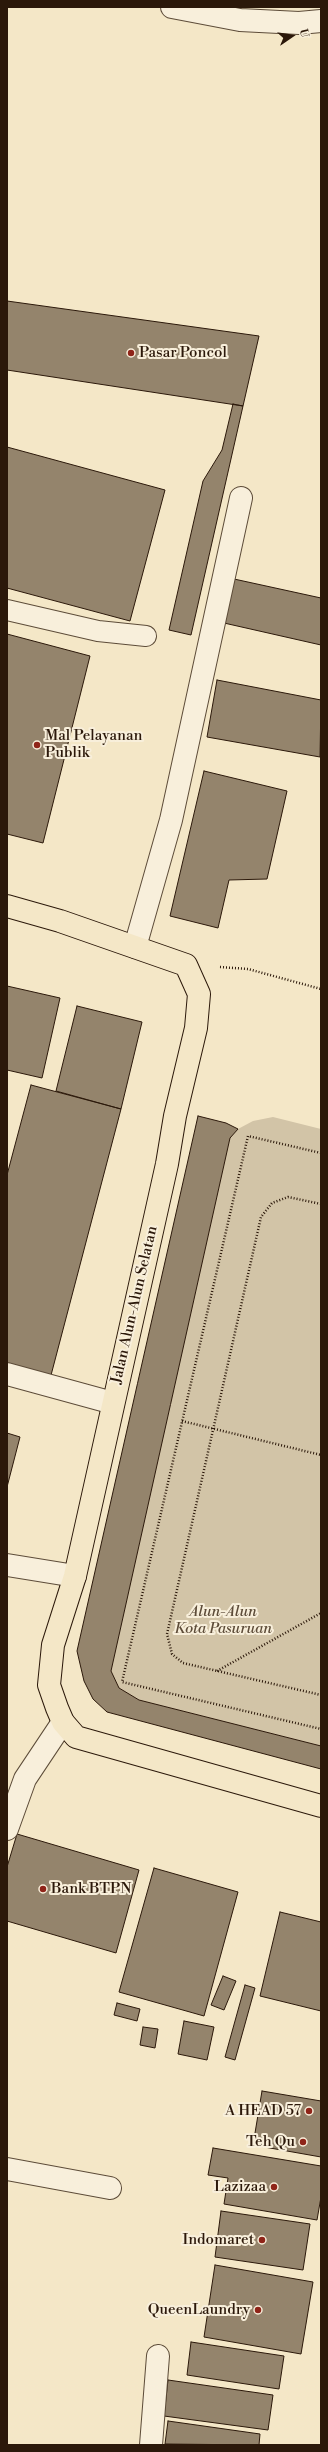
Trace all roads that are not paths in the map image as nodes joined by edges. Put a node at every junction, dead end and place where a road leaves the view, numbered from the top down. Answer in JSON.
{"nodes":[{"id":1,"x":172,"y":7,"type":"edge"},
{"id":2,"x":321,"y":21,"type":"edge"},
{"id":3,"x":241,"y":498,"type":"dead end"},
{"id":4,"x":7,"y":610,"type":"edge"},
{"id":5,"x":146,"y":636,"type":"dead end"},
{"id":6,"x":7,"y":906,"type":"edge"},
{"id":7,"x":135,"y":947,"type":"junction"},
{"id":8,"x":7,"y":1374,"type":"edge"},
{"id":9,"x":113,"y":1403,"type":"junction"},
{"id":10,"x":7,"y":1565,"type":"edge"},
{"id":11,"x":75,"y":1576,"type":"junction"},
{"id":12,"x":63,"y":1722,"type":"junction"},
{"id":13,"x":321,"y":1806,"type":"edge"},
{"id":14,"x":7,"y":1829,"type":"edge"},
{"id":15,"x":7,"y":2169,"type":"edge"},
{"id":16,"x":110,"y":2188,"type":"dead end"},
{"id":17,"x":158,"y":2356,"type":"dead end"},
{"id":18,"x":152,"y":2445,"type":"edge"}],
"edges":[{"from":1,"to":2,"type":"street"},
{"from":3,"to":7,"type":"street"},
{"from":4,"to":5,"type":"lane"},
{"from":6,"to":7,"type":"main road"},
{"from":7,"to":9,"type":"main road","name":"Jalan Alun-Alun Selatan"},
{"from":8,"to":9,"type":"street"},
{"from":9,"to":11,"type":"main road","name":"Jalan Alun-Alun Selatan"},
{"from":10,"to":11,"type":"street"},
{"from":11,"to":12,"type":"main road","name":"Jalan Alun-Alun Selatan"},
{"from":12,"to":13,"type":"main road"},
{"from":12,"to":14,"type":"street"},
{"from":15,"to":16,"type":"street"},
{"from":17,"to":18,"type":"street"}]}
